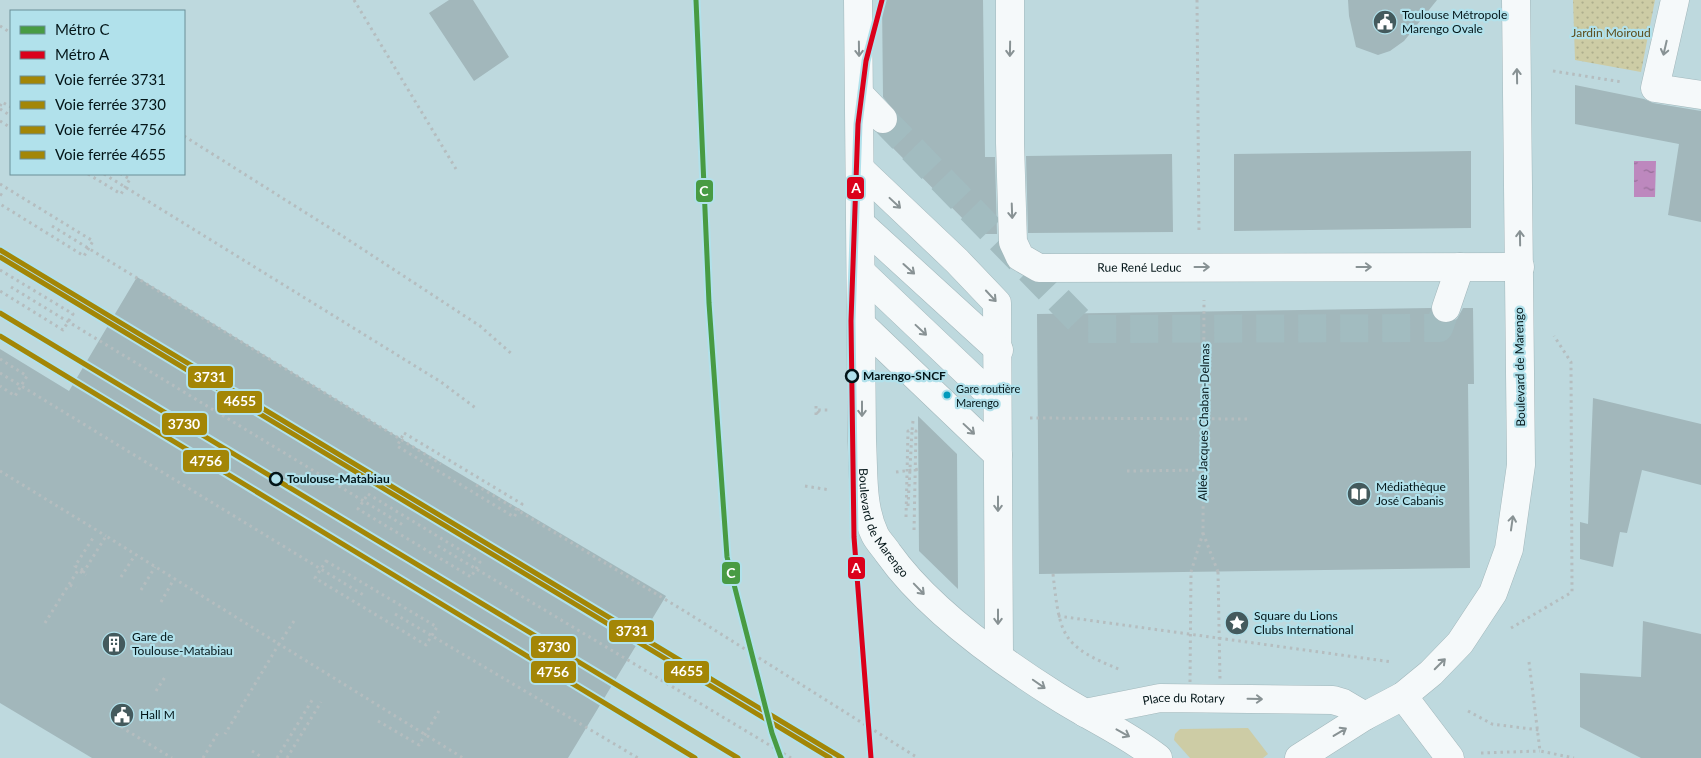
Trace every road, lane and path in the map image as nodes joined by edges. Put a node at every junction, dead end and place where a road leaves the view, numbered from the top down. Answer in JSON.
{"nodes":[{"id":1,"x":354,"y":0,"type":"edge"},
{"id":2,"x":858,"y":0,"type":"edge"},
{"id":3,"x":1010,"y":0,"type":"edge"},
{"id":4,"x":1197,"y":0,"type":"edge"},
{"id":5,"x":1516,"y":0,"type":"edge"},
{"id":6,"x":1675,"y":0,"type":"edge"},
{"id":7,"x":1553,"y":71,"type":"dead end"},
{"id":8,"x":1655,"y":88,"type":"junction"},
{"id":9,"x":860,"y":95,"type":"junction"},
{"id":10,"x":1701,"y":95,"type":"edge"},
{"id":11,"x":10,"y":106,"type":"edge"},
{"id":12,"x":0,"y":108,"type":"edge"},
{"id":13,"x":883,"y":119,"type":"tunnel mouth"},
{"id":14,"x":185,"y":137,"type":"edge"},
{"id":15,"x":456,"y":169,"type":"dead end"},
{"id":16,"x":860,"y":169,"type":"junction"},
{"id":17,"x":90,"y":175,"type":"edge"},
{"id":18,"x":106,"y":175,"type":"edge"},
{"id":19,"x":123,"y":175,"type":"edge"},
{"id":20,"x":0,"y":184,"type":"edge"},
{"id":21,"x":125,"y":186,"type":"junction"},
{"id":22,"x":0,"y":194,"type":"edge"},
{"id":23,"x":5,"y":197,"type":"dead end"},
{"id":24,"x":0,"y":204,"type":"edge"},
{"id":25,"x":861,"y":224,"type":"junction"},
{"id":26,"x":52,"y":226,"type":"dead end"},
{"id":27,"x":88,"y":249,"type":"junction"},
{"id":28,"x":1200,"y":267,"type":"junction"},
{"id":29,"x":1460,"y":267,"type":"junction"},
{"id":30,"x":1520,"y":267,"type":"junction"},
{"id":31,"x":0,"y":270,"type":"edge"},
{"id":32,"x":861,"y":272,"type":"junction"},
{"id":33,"x":11,"y":287,"type":"dead end"},
{"id":34,"x":0,"y":291,"type":"edge"},
{"id":35,"x":1446,"y":308,"type":"tunnel mouth"},
{"id":36,"x":1205,"y":311,"type":"dead end"},
{"id":37,"x":68,"y":322,"type":"junction"},
{"id":38,"x":862,"y":325,"type":"junction"},
{"id":39,"x":999,"y":350,"type":"junction"},
{"id":40,"x":513,"y":355,"type":"dead end"},
{"id":41,"x":0,"y":359,"type":"edge"},
{"id":42,"x":0,"y":373,"type":"edge"},
{"id":43,"x":0,"y":386,"type":"edge"},
{"id":44,"x":21,"y":386,"type":"junction"},
{"id":45,"x":998,"y":401,"type":"junction"},
{"id":46,"x":816,"y":406,"type":"dead end"},
{"id":47,"x":477,"y":409,"type":"dead end"},
{"id":48,"x":816,"y":414,"type":"dead end"},
{"id":49,"x":913,"y":414,"type":"dead end"},
{"id":50,"x":1038,"y":417,"type":"dead end"},
{"id":51,"x":1204,"y":418,"type":"junction"},
{"id":52,"x":1248,"y":419,"type":"dead end"},
{"id":53,"x":910,"y":431,"type":"junction"},
{"id":54,"x":401,"y":440,"type":"junction"},
{"id":55,"x":998,"y":455,"type":"junction"},
{"id":56,"x":441,"y":464,"type":"dead end"},
{"id":57,"x":1128,"y":470,"type":"dead end"},
{"id":58,"x":1204,"y":470,"type":"junction"},
{"id":59,"x":0,"y":471,"type":"edge"},
{"id":60,"x":476,"y":485,"type":"dead end"},
{"id":61,"x":363,"y":501,"type":"junction"},
{"id":62,"x":518,"y":511,"type":"junction"},
{"id":63,"x":907,"y":520,"type":"dead end"},
{"id":64,"x":403,"y":526,"type":"dead end"},
{"id":65,"x":914,"y":532,"type":"dead end"},
{"id":66,"x":1203,"y":533,"type":"junction"},
{"id":67,"x":106,"y":536,"type":"junction"},
{"id":68,"x":93,"y":538,"type":"dead end"},
{"id":69,"x":438,"y":546,"type":"dead end"},
{"id":70,"x":135,"y":555,"type":"junction"},
{"id":71,"x":155,"y":567,"type":"junction"},
{"id":72,"x":321,"y":569,"type":"junction"},
{"id":73,"x":476,"y":569,"type":"junction"},
{"id":74,"x":85,"y":574,"type":"junction"},
{"id":75,"x":1053,"y":574,"type":"dead end"},
{"id":76,"x":121,"y":577,"type":"dead end"},
{"id":77,"x":174,"y":579,"type":"junction"},
{"id":78,"x":70,"y":585,"type":"junction"},
{"id":79,"x":76,"y":588,"type":"dead end"},
{"id":80,"x":141,"y":590,"type":"dead end"},
{"id":81,"x":365,"y":596,"type":"dead end"},
{"id":82,"x":161,"y":602,"type":"dead end"},
{"id":83,"x":395,"y":614,"type":"dead end"},
{"id":84,"x":1058,"y":616,"type":"junction"},
{"id":85,"x":294,"y":621,"type":"dead end"},
{"id":86,"x":45,"y":623,"type":"dead end"},
{"id":87,"x":431,"y":636,"type":"junction"},
{"id":88,"x":280,"y":644,"type":"junction"},
{"id":89,"x":999,"y":656,"type":"junction"},
{"id":90,"x":1095,"y":660,"type":"dead end"},
{"id":91,"x":1392,"y":662,"type":"dead end"},
{"id":92,"x":1529,"y":662,"type":"dead end"},
{"id":93,"x":165,"y":677,"type":"dead end"},
{"id":94,"x":1220,"y":680,"type":"dead end"},
{"id":95,"x":1190,"y":682,"type":"dead end"},
{"id":96,"x":156,"y":691,"type":"dead end"},
{"id":97,"x":1403,"y":696,"type":"junction"},
{"id":98,"x":314,"y":697,"type":"dead end"},
{"id":99,"x":321,"y":702,"type":"dead end"},
{"id":100,"x":440,"y":709,"type":"dead end"},
{"id":101,"x":1468,"y":711,"type":"dead end"},
{"id":102,"x":1085,"y":713,"type":"junction"},
{"id":103,"x":1365,"y":716,"type":"junction"},
{"id":104,"x":378,"y":721,"type":"dead end"},
{"id":105,"x":121,"y":727,"type":"dead end"},
{"id":106,"x":1539,"y":730,"type":"junction"},
{"id":107,"x":219,"y":731,"type":"dead end"},
{"id":108,"x":225,"y":734,"type":"dead end"},
{"id":109,"x":425,"y":734,"type":"junction"},
{"id":110,"x":252,"y":751,"type":"dead end"},
{"id":111,"x":1540,"y":751,"type":"junction"},
{"id":112,"x":1463,"y":756,"type":"edge"},
{"id":113,"x":172,"y":758,"type":"edge"},
{"id":114,"x":203,"y":758,"type":"edge"},
{"id":115,"x":263,"y":758,"type":"edge"},
{"id":116,"x":276,"y":758,"type":"edge"},
{"id":117,"x":287,"y":758,"type":"edge"},
{"id":118,"x":464,"y":758,"type":"edge"},
{"id":119,"x":638,"y":758,"type":"edge"},
{"id":120,"x":791,"y":758,"type":"edge"},
{"id":121,"x":918,"y":758,"type":"edge"},
{"id":122,"x":1158,"y":758,"type":"edge"},
{"id":123,"x":1299,"y":758,"type":"edge"},
{"id":124,"x":1574,"y":758,"type":"edge"}],
"edges":[{"from":1,"to":15,"type":"path"},
{"from":2,"to":9,"type":"main road","name":"Boulevard de Marengo","one_way":true},
{"from":3,"to":28,"type":"main road","name":"Rue René Leduc","one_way":true},
{"from":4,"to":28,"type":"path"},
{"from":30,"to":5,"type":"main road","name":"Boulevard de Marengo","one_way":true},
{"from":6,"to":8,"type":"main road","one_way":true},
{"from":7,"to":8,"type":"path"},
{"from":8,"to":10,"type":"main road"},
{"from":9,"to":13,"type":"main road"},
{"from":9,"to":16,"type":"main road","name":"Boulevard de Marengo"},
{"from":11,"to":12,"type":"path"},
{"from":14,"to":40,"type":"path"},
{"from":16,"to":25,"type":"main road","name":"Boulevard de Marengo"},
{"from":16,"to":39,"type":"main road","one_way":true},
{"from":17,"to":21,"type":"path"},
{"from":18,"to":21,"type":"path"},
{"from":19,"to":21,"type":"path"},
{"from":20,"to":27,"type":"path"},
{"from":21,"to":47,"type":"path"},
{"from":22,"to":23,"type":"path"},
{"from":24,"to":27,"type":"path"},
{"from":25,"to":32,"type":"main road","name":"Boulevard de Marengo"},
{"from":25,"to":39,"type":"main road","one_way":true},
{"from":26,"to":27,"type":"path"},
{"from":27,"to":54,"type":"path"},
{"from":28,"to":29,"type":"main road","name":"Rue René Leduc","one_way":true},
{"from":29,"to":30,"type":"main road","name":"Rue René Leduc"},
{"from":29,"to":35,"type":"main road"},
{"from":97,"to":30,"type":"main road","name":"Boulevard de Marengo","one_way":true},
{"from":31,"to":37,"type":"path"},
{"from":32,"to":38,"type":"main road","name":"Boulevard de Marengo"},
{"from":32,"to":45,"type":"main road","one_way":true},
{"from":33,"to":37,"type":"path"},
{"from":34,"to":37,"type":"path"},
{"from":36,"to":51,"type":"path","name":"Allée Jacques Chaban-Delmas"},
{"from":37,"to":61,"type":"path"},
{"from":38,"to":55,"type":"main road","one_way":true},
{"from":38,"to":89,"type":"main road","name":"Boulevard de Marengo","one_way":true},
{"from":39,"to":45,"type":"main road"},
{"from":41,"to":44,"type":"path"},
{"from":42,"to":44,"type":"path"},
{"from":43,"to":44,"type":"path"},
{"from":44,"to":72,"type":"path"},
{"from":45,"to":55,"type":"main road"},
{"from":46,"to":48,"type":"path"},
{"from":49,"to":53,"type":"path"},
{"from":50,"to":51,"type":"path"},
{"from":51,"to":52,"type":"path"},
{"from":51,"to":58,"type":"path","name":"Allée Jacques Chaban-Delmas"},
{"from":53,"to":63,"type":"path"},
{"from":53,"to":65,"type":"path"},
{"from":54,"to":56,"type":"path"},
{"from":54,"to":62,"type":"path"},
{"from":54,"to":62,"type":"path"},
{"from":55,"to":89,"type":"main road","one_way":true},
{"from":57,"to":58,"type":"path"},
{"from":58,"to":66,"type":"path","name":"Allée Jacques Chaban-Delmas"},
{"from":59,"to":67,"type":"path"},
{"from":60,"to":62,"type":"path"},
{"from":61,"to":64,"type":"path"},
{"from":61,"to":73,"type":"path"},
{"from":61,"to":73,"type":"path"},
{"from":62,"to":121,"type":"path"},
{"from":66,"to":94,"type":"path","name":"Allée Jacques Chaban-Delmas","bridge":true},
{"from":66,"to":95,"type":"path","name":"Allée Jacques Chaban-Delmas","bridge":true},
{"from":67,"to":70,"type":"path"},
{"from":67,"to":74,"type":"path"},
{"from":68,"to":74,"type":"path"},
{"from":69,"to":73,"type":"path"},
{"from":70,"to":71,"type":"path"},
{"from":70,"to":76,"type":"path"},
{"from":71,"to":77,"type":"path"},
{"from":71,"to":80,"type":"path"},
{"from":72,"to":81,"type":"path"},
{"from":72,"to":87,"type":"path"},
{"from":72,"to":87,"type":"path"},
{"from":73,"to":120,"type":"path"},
{"from":74,"to":78,"type":"path"},
{"from":75,"to":84,"type":"path"},
{"from":77,"to":82,"type":"path"},
{"from":77,"to":88,"type":"path"},
{"from":78,"to":79,"type":"path"},
{"from":78,"to":86,"type":"path"},
{"from":83,"to":87,"type":"path"},
{"from":84,"to":90,"type":"path"},
{"from":84,"to":91,"type":"path"},
{"from":85,"to":88,"type":"path"},
{"from":87,"to":119,"type":"path"},
{"from":88,"to":108,"type":"path"},
{"from":88,"to":109,"type":"path"},
{"from":89,"to":102,"type":"main road","name":"Boulevard de Marengo","one_way":true},
{"from":92,"to":106,"type":"path"},
{"from":93,"to":96,"type":"path"},
{"from":97,"to":103,"type":"main road","name":"Boulevard de Marengo"},
{"from":97,"to":112,"type":"main road"},
{"from":98,"to":116,"type":"path"},
{"from":99,"to":117,"type":"path"},
{"from":100,"to":109,"type":"path"},
{"from":101,"to":106,"type":"path"},
{"from":102,"to":103,"type":"main road","name":"Place du Rotary","one_way":true},
{"from":102,"to":122,"type":"main road","one_way":true},
{"from":123,"to":103,"type":"main road","name":"Boulevard de Marengo","one_way":true},
{"from":104,"to":109,"type":"path"},
{"from":105,"to":113,"type":"path"},
{"from":106,"to":111,"type":"path"},
{"from":107,"to":114,"type":"path"},
{"from":109,"to":118,"type":"path"},
{"from":110,"to":115,"type":"path"},
{"from":111,"to":112,"type":"path"},
{"from":111,"to":124,"type":"path"}]}
